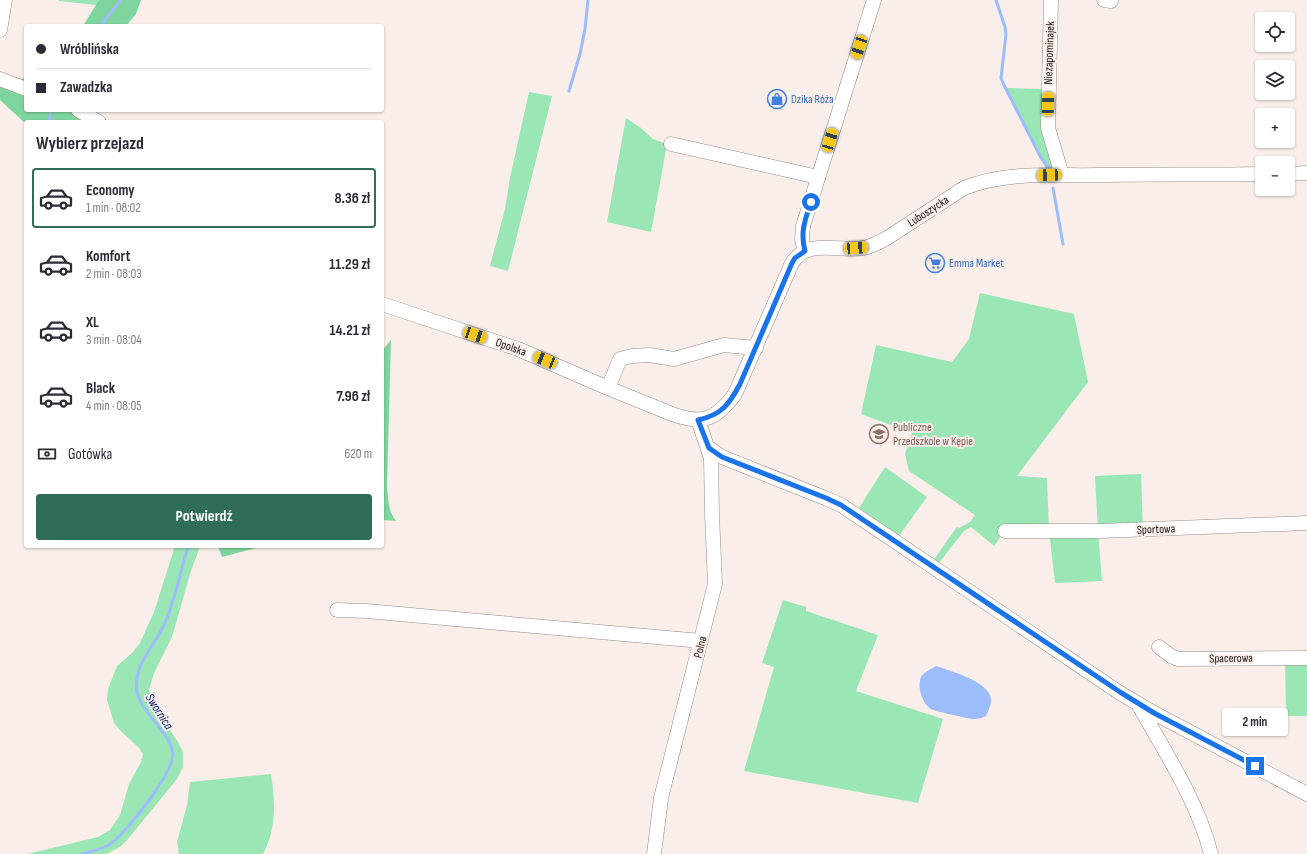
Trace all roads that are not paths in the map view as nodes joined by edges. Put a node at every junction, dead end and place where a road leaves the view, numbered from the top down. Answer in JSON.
{"nodes":[{"id":1,"x":5,"y":0,"type":"edge"},
{"id":2,"x":874,"y":0,"type":"edge"},
{"id":3,"x":1051,"y":0,"type":"edge"},
{"id":4,"x":0,"y":30,"type":"edge"},
{"id":5,"x":0,"y":79,"type":"edge"},
{"id":6,"x":24,"y":88,"type":"edge"},
{"id":7,"x":82,"y":112,"type":"edge"},
{"id":8,"x":96,"y":120,"type":"edge"},
{"id":9,"x":671,"y":144,"type":"dead end"},
{"id":10,"x":1255,"y":174,"type":"edge"},
{"id":11,"x":1295,"y":174,"type":"edge"},
{"id":12,"x":1307,"y":174,"type":"edge"},
{"id":13,"x":1062,"y":175,"type":"junction"},
{"id":14,"x":818,"y":177,"type":"junction"},
{"id":15,"x":805,"y":251,"type":"junction"},
{"id":16,"x":384,"y":305,"type":"edge"},
{"id":17,"x":756,"y":348,"type":"junction"},
{"id":18,"x":608,"y":388,"type":"junction"},
{"id":19,"x":698,"y":420,"type":"junction"},
{"id":20,"x":707,"y":443,"type":"junction"},
{"id":21,"x":1307,"y":523,"type":"edge"},
{"id":22,"x":1005,"y":531,"type":"dead end"},
{"id":23,"x":337,"y":610,"type":"dead end"},
{"id":24,"x":701,"y":641,"type":"junction"},
{"id":25,"x":1159,"y":647,"type":"dead end"},
{"id":26,"x":1307,"y":658,"type":"edge"},
{"id":27,"x":1138,"y":703,"type":"junction"},
{"id":28,"x":1307,"y":794,"type":"edge"},
{"id":29,"x":654,"y":854,"type":"edge"},
{"id":30,"x":1211,"y":854,"type":"edge"}],
"edges":[{"from":1,"to":4,"type":"street"},
{"from":2,"to":14,"type":"street"},
{"from":3,"to":13,"type":"street","name":"Niezapominajek"},
{"from":5,"to":6,"type":"street"},
{"from":7,"to":8,"type":"street"},
{"from":9,"to":14,"type":"street"},
{"from":10,"to":13,"type":"street","name":"Luboszycka"},
{"from":11,"to":12,"type":"street"},
{"from":13,"to":15,"type":"street","name":"Luboszycka"},
{"from":14,"to":15,"type":"street"},
{"from":15,"to":17,"type":"street"},
{"from":16,"to":18,"type":"street","name":"Opolska"},
{"from":17,"to":18,"type":"street"},
{"from":17,"to":19,"type":"street"},
{"from":18,"to":19,"type":"street","name":"Opolska"},
{"from":19,"to":20,"type":"street","name":"Polna"},
{"from":20,"to":24,"type":"street","name":"Polna"},
{"from":20,"to":27,"type":"street"},
{"from":21,"to":22,"type":"street","name":"Sportowa"},
{"from":23,"to":24,"type":"street"},
{"from":24,"to":29,"type":"street","name":"Polna"},
{"from":25,"to":26,"type":"street","name":"Spacerowa"},
{"from":27,"to":28,"type":"street"},
{"from":27,"to":30,"type":"street"}]}
